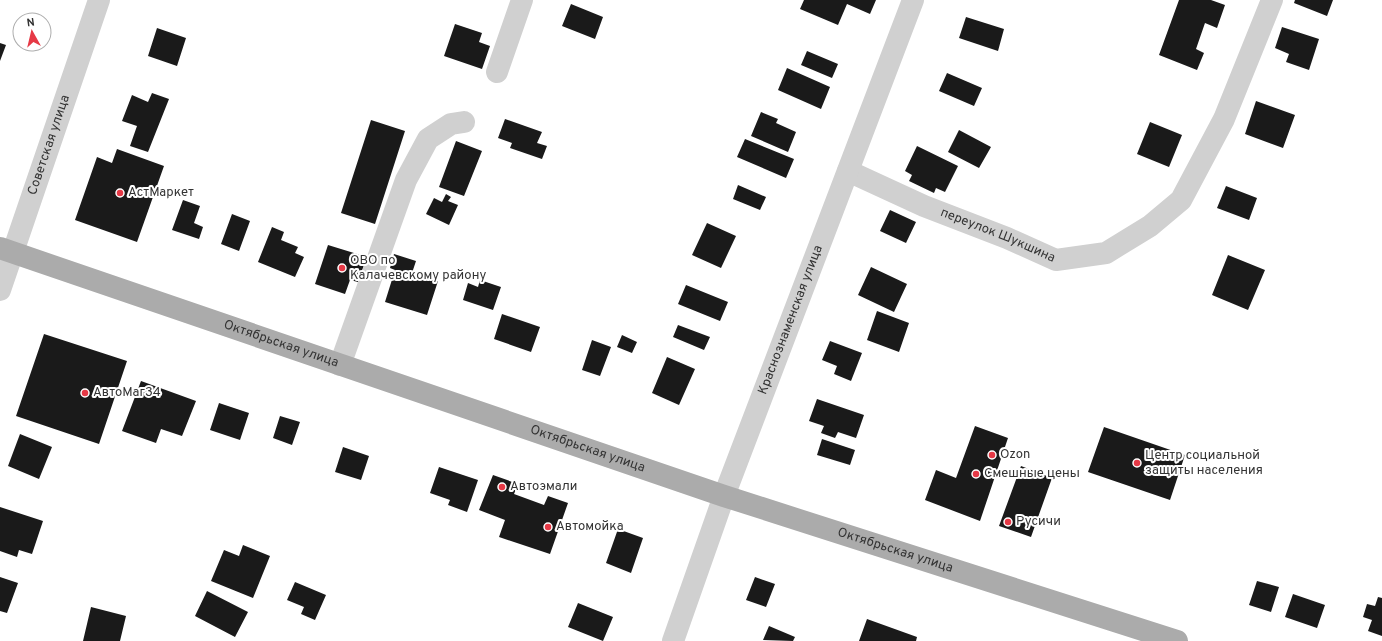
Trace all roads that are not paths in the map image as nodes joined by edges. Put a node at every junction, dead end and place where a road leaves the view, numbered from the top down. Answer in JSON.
{"nodes":[{"id":1,"x":99,"y":0,"type":"edge"},
{"id":2,"x":522,"y":0,"type":"edge"},
{"id":3,"x":913,"y":0,"type":"edge"},
{"id":4,"x":1272,"y":0,"type":"edge"},
{"id":5,"x":497,"y":72,"type":"dead end"},
{"id":6,"x":464,"y":122,"type":"dead end"},
{"id":7,"x":848,"y":171,"type":"junction"},
{"id":8,"x":6,"y":250,"type":"edge"},
{"id":9,"x":0,"y":290,"type":"edge"},
{"id":10,"x":340,"y":364,"type":"junction"},
{"id":11,"x":724,"y":496,"type":"junction"},
{"id":12,"x":673,"y":641,"type":"edge"},
{"id":13,"x":1177,"y":641,"type":"edge"}],
"edges":[{"from":1,"to":8,"type":"street","name":"Советская улица"},
{"from":2,"to":5,"type":"street"},
{"from":3,"to":7,"type":"street","name":"Краснознаменская улица"},
{"from":4,"to":7,"type":"street","name":"переулок Шукшина"},
{"from":6,"to":10,"type":"street"},
{"from":7,"to":11,"type":"street","name":"Краснознаменская улица"},
{"from":8,"to":9,"type":"street","name":"Советская улица"},
{"from":8,"to":10,"type":"main road","name":"Октябрьская улица"},
{"from":10,"to":11,"type":"main road","name":"Октябрьская улица"},
{"from":11,"to":12,"type":"street","name":"Краснознаменская улица"},
{"from":11,"to":13,"type":"main road","name":"Октябрьская улица"}]}
